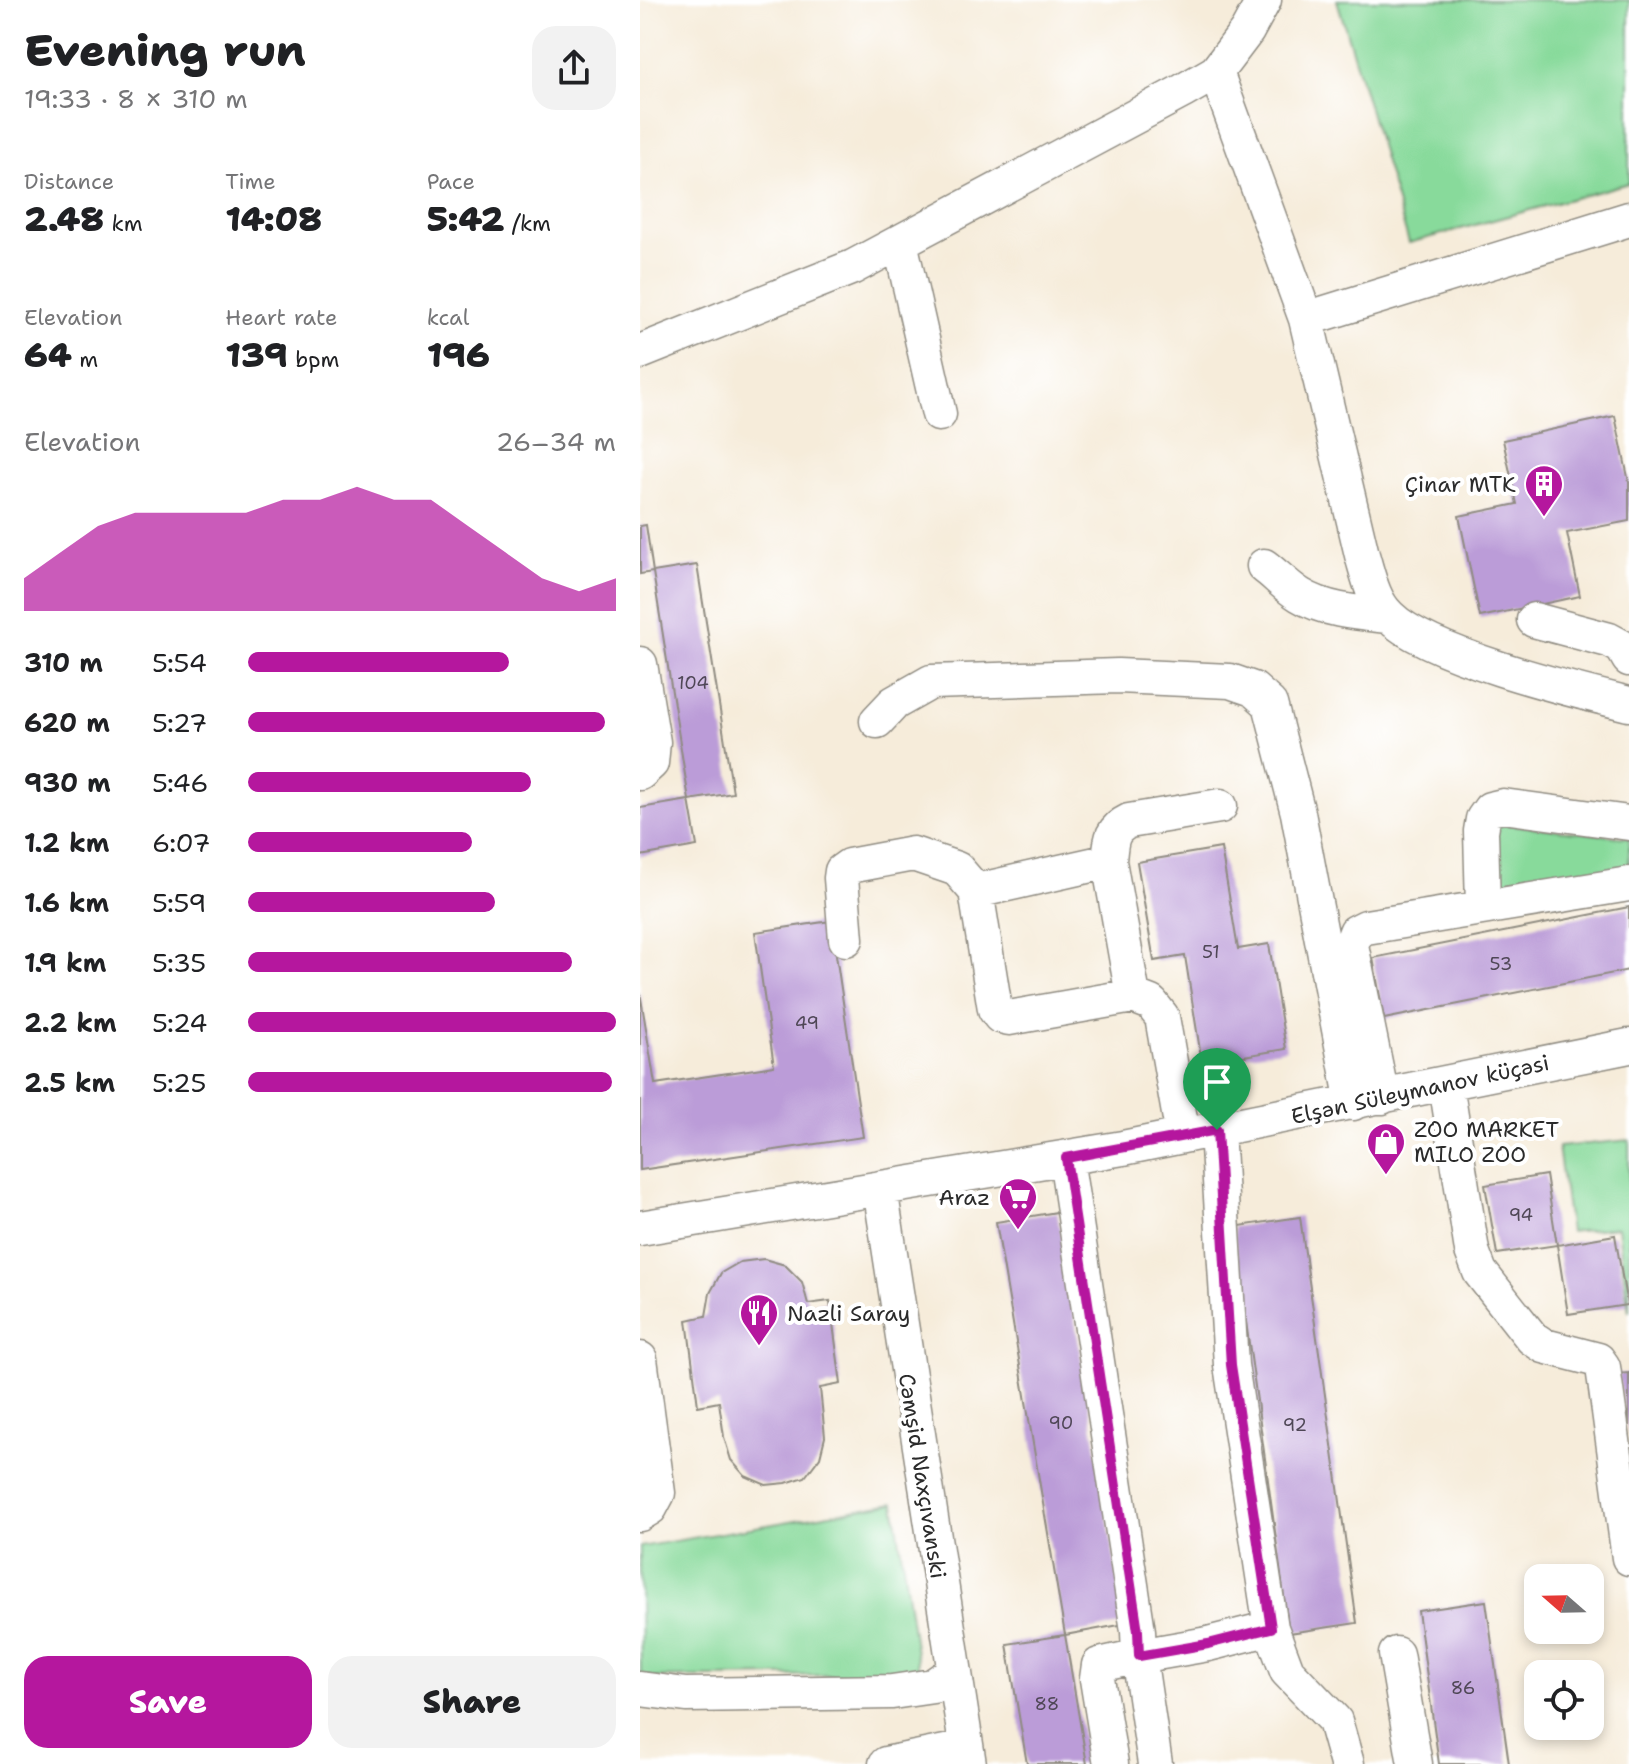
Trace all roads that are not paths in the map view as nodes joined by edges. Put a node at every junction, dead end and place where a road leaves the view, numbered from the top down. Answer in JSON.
{"nodes":[{"id":1,"x":1264,"y":0,"type":"edge"},
{"id":2,"x":1216,"y":72,"type":"junction"},
{"id":3,"x":1629,"y":219,"type":"edge"},
{"id":4,"x":900,"y":242,"type":"junction"},
{"id":5,"x":1306,"y":319,"type":"junction"},
{"id":6,"x":640,"y":352,"type":"edge"},
{"id":7,"x":939,"y":414,"type":"dead end"},
{"id":8,"x":1264,"y":566,"type":"dead end"},
{"id":9,"x":1388,"y":616,"type":"junction"},
{"id":10,"x":1534,"y":620,"type":"dead end"},
{"id":11,"x":1629,"y":659,"type":"edge"},
{"id":12,"x":640,"y":664,"type":"edge"},
{"id":13,"x":1629,"y":704,"type":"edge"},
{"id":14,"x":877,"y":721,"type":"dead end"},
{"id":15,"x":640,"y":773,"type":"edge"},
{"id":16,"x":1220,"y":806,"type":"dead end"},
{"id":17,"x":1629,"y":823,"type":"edge"},
{"id":18,"x":1109,"y":861,"type":"junction"},
{"id":19,"x":1629,"y":884,"type":"edge"},
{"id":20,"x":976,"y":891,"type":"junction"},
{"id":21,"x":1483,"y":907,"type":"junction"},
{"id":22,"x":846,"y":939,"type":"dead end"},
{"id":23,"x":1133,"y":996,"type":"junction"},
{"id":24,"x":1629,"y":1046,"type":"edge"},
{"id":25,"x":1446,"y":1084,"type":"junction"},
{"id":26,"x":1367,"y":1100,"type":"junction"},
{"id":27,"x":1217,"y":1130,"type":"junction"},
{"id":28,"x":1183,"y":1136,"type":"junction"},
{"id":29,"x":1066,"y":1158,"type":"junction"},
{"id":30,"x":880,"y":1188,"type":"junction"},
{"id":31,"x":640,"y":1228,"type":"edge"},
{"id":32,"x":640,"y":1359,"type":"edge"},
{"id":33,"x":640,"y":1514,"type":"edge"},
{"id":34,"x":1629,"y":1558,"type":"edge"},
{"id":35,"x":1271,"y":1628,"type":"junction"},
{"id":36,"x":1396,"y":1654,"type":"dead end"},
{"id":37,"x":1139,"y":1656,"type":"junction"},
{"id":38,"x":953,"y":1672,"type":"junction"},
{"id":39,"x":640,"y":1689,"type":"edge"},
{"id":40,"x":968,"y":1756,"type":"edge"},
{"id":41,"x":886,"y":1764,"type":"edge"},
{"id":42,"x":1111,"y":1764,"type":"edge"},
{"id":43,"x":1155,"y":1764,"type":"edge"},
{"id":44,"x":1347,"y":1764,"type":"edge"},
{"id":45,"x":1415,"y":1764,"type":"edge"}],
"edges":[{"from":1,"to":2,"type":"street"},
{"from":2,"to":4,"type":"street"},
{"from":2,"to":5,"type":"street"},
{"from":3,"to":5,"type":"street"},
{"from":4,"to":6,"type":"street"},
{"from":4,"to":7,"type":"street"},
{"from":5,"to":9,"type":"street"},
{"from":8,"to":9,"type":"street"},
{"from":9,"to":13,"type":"street"},
{"from":10,"to":11,"type":"street"},
{"from":12,"to":15,"type":"street"},
{"from":14,"to":26,"type":"street"},
{"from":16,"to":18,"type":"street"},
{"from":17,"to":21,"type":"street"},
{"from":18,"to":20,"type":"street"},
{"from":18,"to":23,"type":"street"},
{"from":19,"to":21,"type":"street"},
{"from":20,"to":22,"type":"street"},
{"from":20,"to":23,"type":"street"},
{"from":21,"to":26,"type":"street"},
{"from":23,"to":28,"type":"street"},
{"from":24,"to":25,"type":"street","name":"Elşən Süleymanov küçəsi"},
{"from":25,"to":26,"type":"street","name":"Elşən Süleymanov küçəsi"},
{"from":25,"to":34,"type":"street"},
{"from":26,"to":27,"type":"street","name":"Elşən Süleymanov küçəsi"},
{"from":27,"to":28,"type":"street","name":"Elşən Süleymanov küçəsi"},
{"from":27,"to":35,"type":"street"},
{"from":28,"to":29,"type":"street","name":"Elşən Süleymanov küçəsi"},
{"from":29,"to":30,"type":"street","name":"Elşən Süleymanov küçəsi"},
{"from":29,"to":37,"type":"street"},
{"from":30,"to":31,"type":"street","name":"Elşən Süleymanov küçəsi"},
{"from":30,"to":38,"type":"street","name":"Cəmşid Naxçıvanski"},
{"from":32,"to":33,"type":"street"},
{"from":35,"to":37,"type":"street"},
{"from":35,"to":44,"type":"street"},
{"from":36,"to":45,"type":"street"},
{"from":37,"to":42,"type":"street"},
{"from":37,"to":43,"type":"street"},
{"from":38,"to":39,"type":"street"},
{"from":38,"to":40,"type":"street","name":"Cəmşid Naxçıvanski"},
{"from":40,"to":41,"type":"street"}]}
